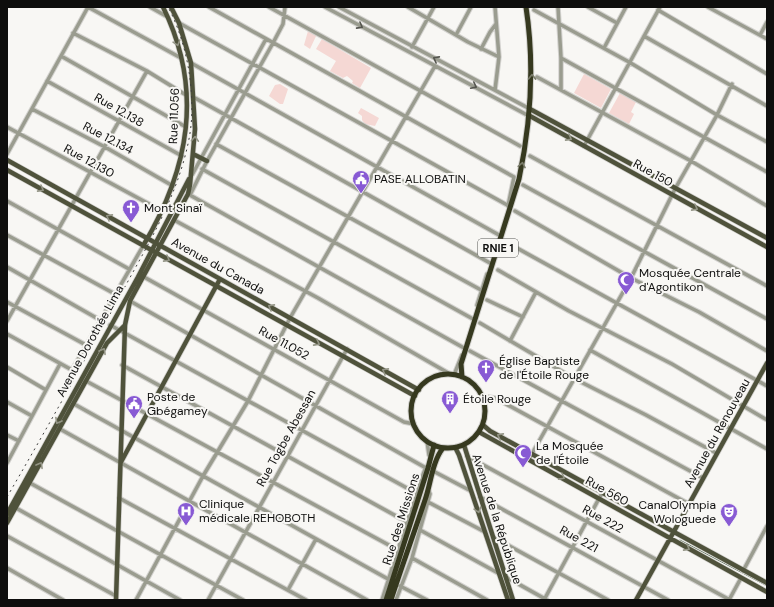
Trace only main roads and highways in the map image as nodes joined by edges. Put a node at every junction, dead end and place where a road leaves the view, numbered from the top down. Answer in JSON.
{"nodes":[{"id":1,"x":163,"y":7,"type":"edge"},
{"id":2,"x":171,"y":7,"type":"edge"},
{"id":3,"x":526,"y":7,"type":"edge"},
{"id":4,"x":530,"y":109,"type":"junction"},
{"id":5,"x":530,"y":116,"type":"junction"},
{"id":6,"x":193,"y":154,"type":"junction"},
{"id":7,"x":7,"y":160,"type":"edge"},
{"id":8,"x":207,"y":161,"type":"road end"},
{"id":9,"x":7,"y":170,"type":"edge"},
{"id":10,"x":190,"y":177,"type":"junction"},
{"id":11,"x":750,"y":229,"type":"junction"},
{"id":12,"x":747,"y":235,"type":"junction"},
{"id":13,"x":148,"y":238,"type":"junction"},
{"id":14,"x":767,"y":238,"type":"edge"},
{"id":15,"x":158,"y":243,"type":"junction"},
{"id":16,"x":143,"y":246,"type":"junction"},
{"id":17,"x":767,"y":247,"type":"edge"},
{"id":18,"x":151,"y":250,"type":"junction"},
{"id":19,"x":156,"y":253,"type":"junction"},
{"id":20,"x":220,"y":279,"type":"junction"},
{"id":21,"x":216,"y":286,"type":"junction"},
{"id":22,"x":117,"y":314,"type":"junction"},
{"id":23,"x":126,"y":318,"type":"junction"},
{"id":24,"x":125,"y":325,"type":"junction"},
{"id":25,"x":104,"y":337,"type":"junction"},
{"id":26,"x":109,"y":340,"type":"junction"},
{"id":27,"x":767,"y":363,"type":"edge"},
{"id":28,"x":462,"y":377,"type":"junction"},
{"id":29,"x":419,"y":390,"type":"junction"},
{"id":30,"x":415,"y":396,"type":"junction"},
{"id":31,"x":482,"y":425,"type":"junction"},
{"id":32,"x":479,"y":432,"type":"junction"},
{"id":33,"x":434,"y":445,"type":"junction"},
{"id":34,"x":464,"y":445,"type":"junction"},
{"id":35,"x":455,"y":447,"type":"junction"},
{"id":36,"x":443,"y":448,"type":"junction"},
{"id":37,"x":121,"y":463,"type":"junction"},
{"id":38,"x":7,"y":514,"type":"edge"},
{"id":39,"x":7,"y":523,"type":"edge"},
{"id":40,"x":673,"y":533,"type":"junction"},
{"id":41,"x":670,"y":539,"type":"junction"},
{"id":42,"x":767,"y":583,"type":"edge"},
{"id":43,"x":767,"y":592,"type":"edge"},
{"id":44,"x":116,"y":598,"type":"edge"},
{"id":45,"x":386,"y":600,"type":"edge"},
{"id":46,"x":391,"y":600,"type":"edge"},
{"id":47,"x":508,"y":600,"type":"edge"},
{"id":48,"x":513,"y":600,"type":"edge"},
{"id":49,"x":636,"y":600,"type":"edge"}],
"edges":[{"from":1,"to":13,"type":"main road","name":"Rue 11.056","one_way":true},
{"from":6,"to":2,"type":"main road","one_way":true},
{"from":4,"to":3,"type":"highway","number":"RNIE 1","one_way":true},
{"from":4,"to":5,"type":"highway","number":"RNIE 1"},
{"from":4,"to":11,"type":"main road","name":"Rue 150"},
{"from":5,"to":12,"type":"main road","name":"Rue 150","one_way":true},
{"from":28,"to":5,"type":"highway","number":"RNIE 1","one_way":true},
{"from":6,"to":8,"type":"main road"},
{"from":6,"to":10,"type":"main road"},
{"from":13,"to":7,"type":"main road","name":"Avenue du Canada","one_way":true},
{"from":9,"to":16,"type":"main road","name":"Avenue du Canada","one_way":true},
{"from":10,"to":15,"type":"main road","name":"Avenue Dorothée Lima"},
{"from":10,"to":15,"type":"main road"},
{"from":11,"to":12,"type":"main road"},
{"from":11,"to":14,"type":"main road","name":"Rue 150"},
{"from":12,"to":17,"type":"main road","name":"Rue 150"},
{"from":13,"to":15,"type":"main road","name":"Avenue du Canada"},
{"from":13,"to":16,"type":"main road","name":"Rue 11.056"},
{"from":15,"to":18,"type":"main road","name":"Avenue Dorothée Lima"},
{"from":15,"to":19,"type":"main road","name":"Avenue Dorothée Lima"},
{"from":15,"to":20,"type":"main road","name":"Avenue du Canada"},
{"from":16,"to":18,"type":"main road","name":"Avenue du Canada"},
{"from":18,"to":19,"type":"main road","name":"Avenue du Canada"},
{"from":18,"to":22,"type":"main road","name":"Avenue Dorothée Lima"},
{"from":19,"to":21,"type":"main road","name":"Avenue du Canada","one_way":true},
{"from":19,"to":23,"type":"main road","name":"Avenue Dorothée Lima"},
{"from":20,"to":21,"type":"main road"},
{"from":29,"to":20,"type":"main road","name":"Avenue du Canada","one_way":true},
{"from":21,"to":30,"type":"main road","name":"Avenue du Canada","one_way":true},
{"from":21,"to":37,"type":"main road"},
{"from":22,"to":23,"type":"main road"},
{"from":22,"to":25,"type":"main road","name":"Avenue Dorothée Lima"},
{"from":23,"to":24,"type":"main road","name":"Avenue Dorothée Lima"},
{"from":24,"to":26,"type":"main road","name":"Avenue Dorothée Lima"},
{"from":24,"to":37,"type":"main road","name":"Avenue Dorothée Lima"},
{"from":25,"to":26,"type":"main road"},
{"from":25,"to":38,"type":"main road","name":"Avenue Dorothée Lima","one_way":true},
{"from":39,"to":26,"type":"main road","name":"Avenue Dorothée Lima","one_way":true},
{"from":27,"to":40,"type":"main road","name":"Avenue du Renouveau"},
{"from":28,"to":29,"type":"highway"},
{"from":28,"to":31,"type":"highway"},
{"from":29,"to":30,"type":"highway"},
{"from":30,"to":33,"type":"highway"},
{"from":31,"to":32,"type":"highway"},
{"from":40,"to":31,"type":"main road","name":"Rue 560","one_way":true},
{"from":32,"to":34,"type":"highway"},
{"from":32,"to":41,"type":"main road","name":"Rue 560","one_way":true},
{"from":33,"to":36,"type":"highway"},
{"from":33,"to":45,"type":"highway","name":"Rue des Missions"},
{"from":34,"to":35,"type":"highway"},
{"from":34,"to":48,"type":"main road","name":"Avenue de la République"},
{"from":35,"to":36,"type":"highway"},
{"from":35,"to":47,"type":"main road","name":"Avenue de la République","one_way":true},
{"from":36,"to":46,"type":"highway","name":"Rue des Missions"},
{"from":37,"to":44,"type":"main road","name":"Avenue Dorothée Lima"},
{"from":40,"to":41,"type":"main road","name":"Avenue du Renouveau"},
{"from":40,"to":42,"type":"main road","name":"Rue 560"},
{"from":41,"to":43,"type":"main road","name":"Rue 560","one_way":true},
{"from":41,"to":49,"type":"main road","name":"Avenue du Renouveau"}]}
